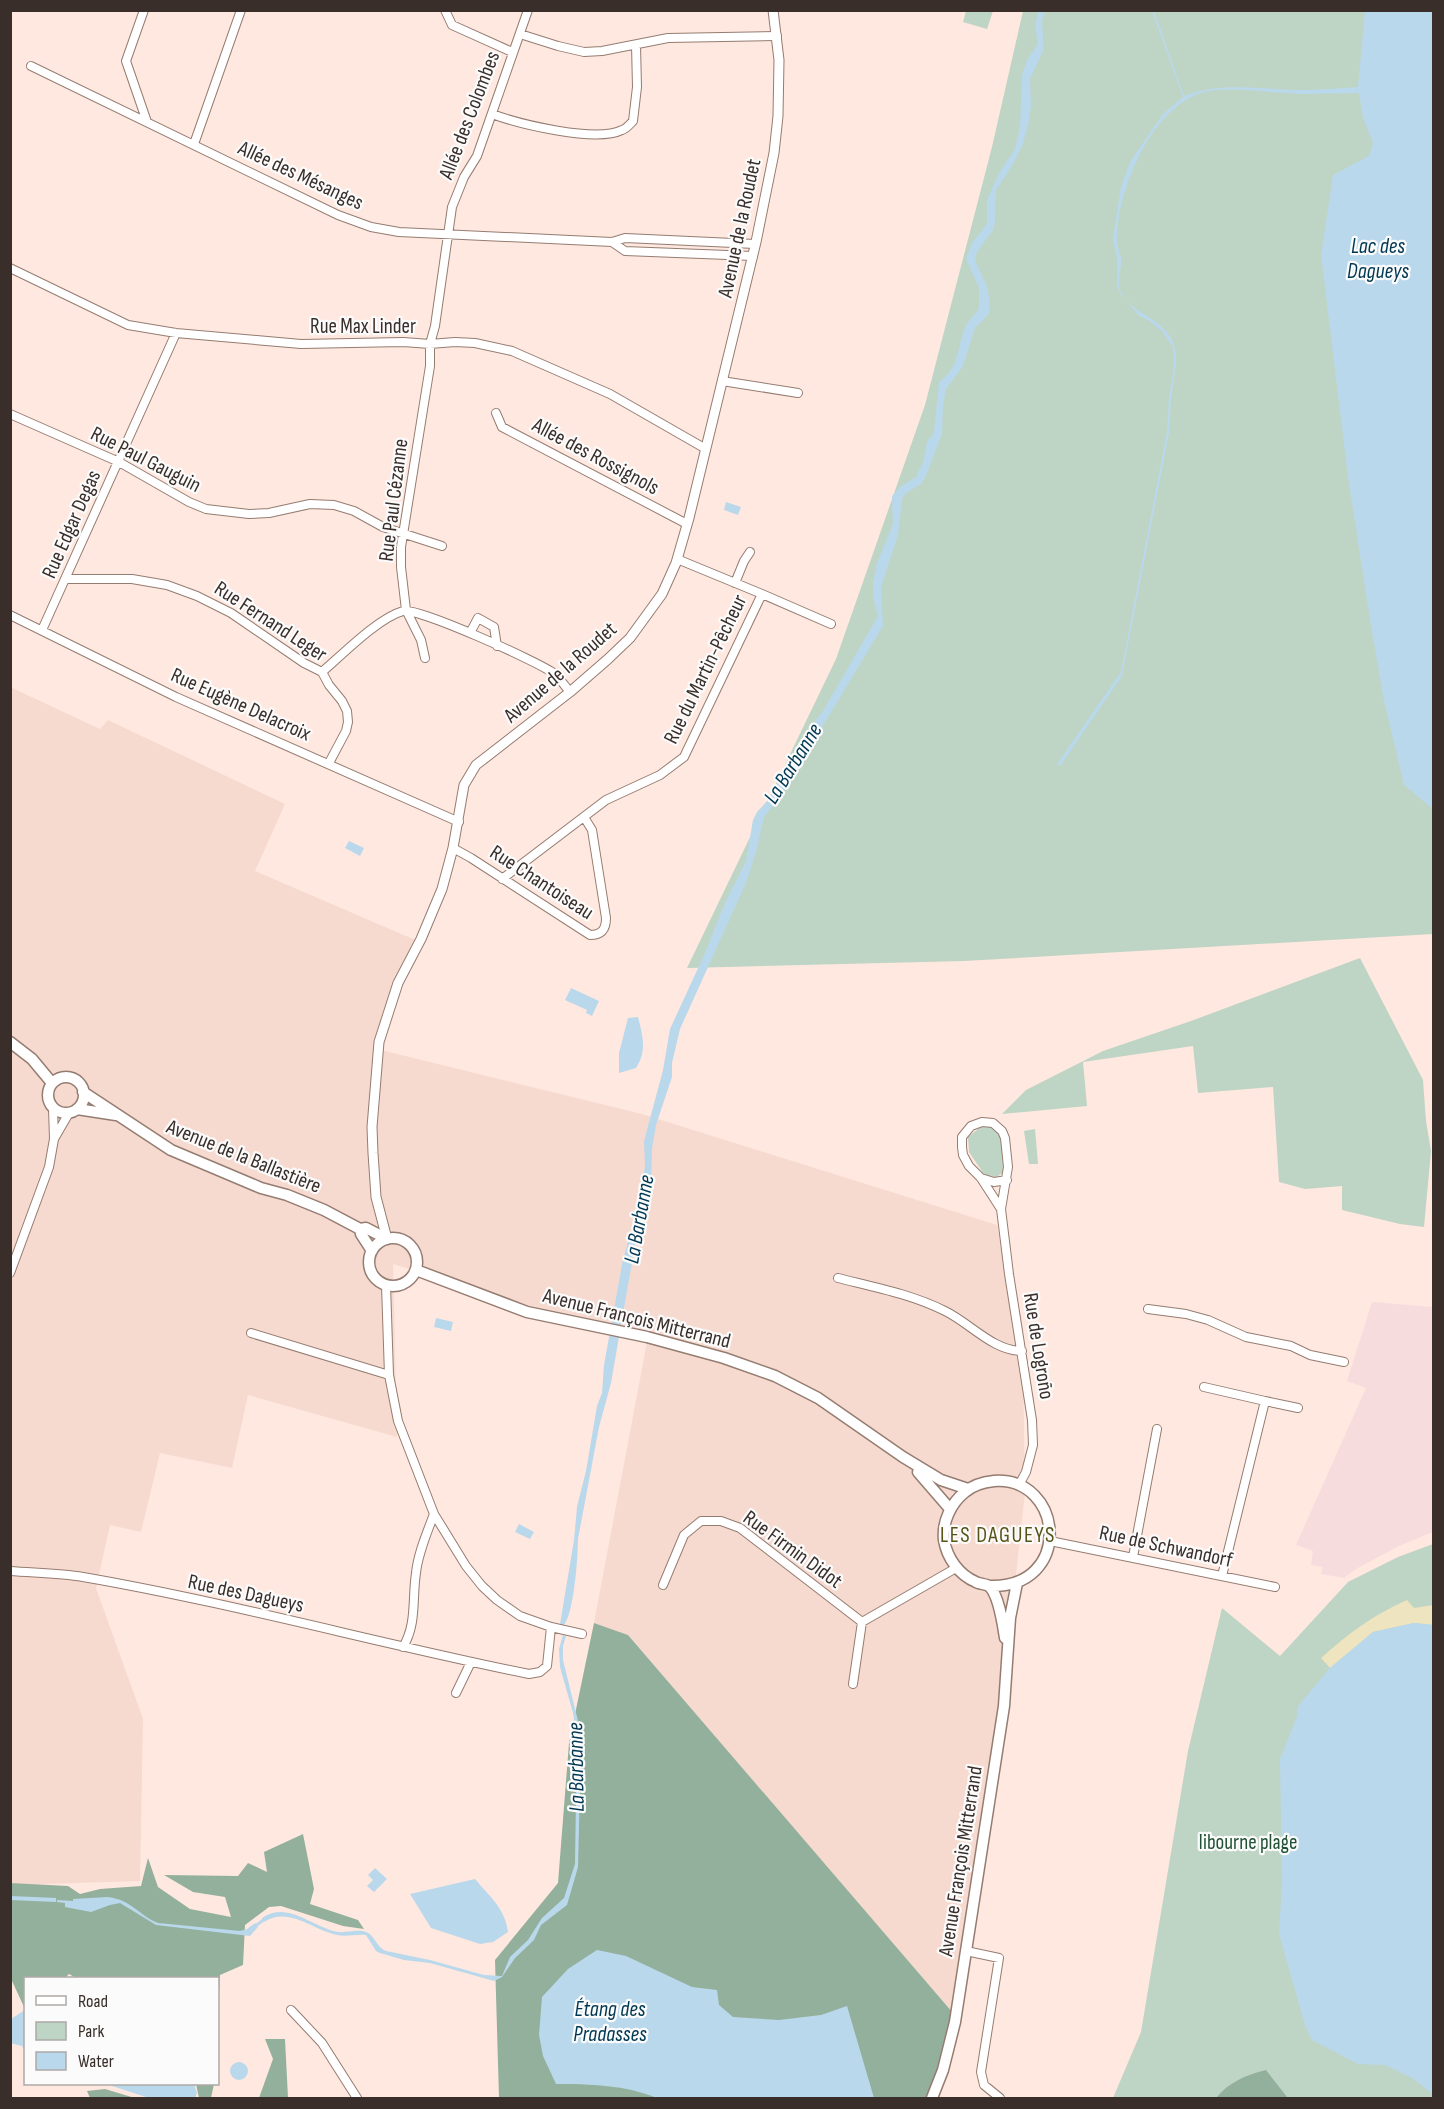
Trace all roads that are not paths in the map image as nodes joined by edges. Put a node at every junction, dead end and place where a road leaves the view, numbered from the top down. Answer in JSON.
{"nodes":[{"id":1,"x":144,"y":10,"type":"edge"},
{"id":2,"x":241,"y":10,"type":"edge"},
{"id":3,"x":445,"y":10,"type":"edge"},
{"id":4,"x":528,"y":10,"type":"edge"},
{"id":5,"x":773,"y":10,"type":"edge"},
{"id":6,"x":520,"y":34,"type":"junction"},
{"id":7,"x":777,"y":36,"type":"junction"},
{"id":8,"x":636,"y":45,"type":"junction"},
{"id":9,"x":512,"y":52,"type":"junction"},
{"id":10,"x":31,"y":66,"type":"dead end"},
{"id":11,"x":492,"y":114,"type":"junction"},
{"id":12,"x":147,"y":122,"type":"junction"},
{"id":13,"x":194,"y":144,"type":"junction"},
{"id":14,"x":448,"y":234,"type":"junction"},
{"id":15,"x":612,"y":242,"type":"junction"},
{"id":16,"x":756,"y":244,"type":"junction"},
{"id":17,"x":753,"y":256,"type":"junction"},
{"id":18,"x":10,"y":268,"type":"edge"},
{"id":19,"x":176,"y":333,"type":"junction"},
{"id":20,"x":430,"y":344,"type":"junction"},
{"id":21,"x":722,"y":381,"type":"junction"},
{"id":22,"x":798,"y":393,"type":"dead end"},
{"id":23,"x":496,"y":413,"type":"dead end"},
{"id":24,"x":10,"y":414,"type":"edge"},
{"id":25,"x":706,"y":449,"type":"junction"},
{"id":26,"x":119,"y":462,"type":"junction"},
{"id":27,"x":687,"y":524,"type":"junction"},
{"id":28,"x":403,"y":534,"type":"junction"},
{"id":29,"x":442,"y":546,"type":"dead end"},
{"id":30,"x":750,"y":552,"type":"dead end"},
{"id":31,"x":677,"y":559,"type":"junction"},
{"id":32,"x":67,"y":579,"type":"junction"},
{"id":33,"x":735,"y":583,"type":"junction"},
{"id":34,"x":762,"y":594,"type":"junction"},
{"id":35,"x":406,"y":610,"type":"junction"},
{"id":36,"x":10,"y":615,"type":"edge"},
{"id":37,"x":831,"y":624,"type":"dead end"},
{"id":38,"x":42,"y":630,"type":"junction"},
{"id":39,"x":470,"y":633,"type":"junction"},
{"id":40,"x":497,"y":646,"type":"junction"},
{"id":41,"x":425,"y":658,"type":"dead end"},
{"id":42,"x":322,"y":672,"type":"junction"},
{"id":43,"x":570,"y":692,"type":"junction"},
{"id":44,"x":329,"y":764,"type":"junction"},
{"id":45,"x":584,"y":817,"type":"junction"},
{"id":46,"x":459,"y":822,"type":"junction"},
{"id":47,"x":453,"y":848,"type":"junction"},
{"id":48,"x":502,"y":879,"type":"junction"},
{"id":49,"x":10,"y":1042,"type":"edge"},
{"id":50,"x":52,"y":1083,"type":"junction"},
{"id":51,"x":83,"y":1092,"type":"junction"},
{"id":52,"x":53,"y":1108,"type":"junction"},
{"id":53,"x":73,"y":1111,"type":"junction"},
{"id":54,"x":116,"y":1115,"type":"junction"},
{"id":55,"x":54,"y":1139,"type":"junction"},
{"id":56,"x":981,"y":1178,"type":"junction"},
{"id":57,"x":1007,"y":1180,"type":"junction"},
{"id":58,"x":1001,"y":1209,"type":"junction"},
{"id":59,"x":381,"y":1215,"type":"junction"},
{"id":60,"x":363,"y":1228,"type":"junction"},
{"id":61,"x":387,"y":1239,"type":"junction"},
{"id":62,"x":372,"y":1251,"type":"junction"},
{"id":63,"x":416,"y":1270,"type":"junction"},
{"id":64,"x":10,"y":1273,"type":"edge"},
{"id":65,"x":838,"y":1278,"type":"dead end"},
{"id":66,"x":386,"y":1285,"type":"junction"},
{"id":67,"x":1148,"y":1309,"type":"dead end"},
{"id":68,"x":251,"y":1333,"type":"dead end"},
{"id":69,"x":1022,"y":1351,"type":"junction"},
{"id":70,"x":1344,"y":1362,"type":"dead end"},
{"id":71,"x":389,"y":1375,"type":"junction"},
{"id":72,"x":1204,"y":1387,"type":"dead end"},
{"id":73,"x":1266,"y":1401,"type":"junction"},
{"id":74,"x":1298,"y":1408,"type":"dead end"},
{"id":75,"x":1157,"y":1429,"type":"dead end"},
{"id":76,"x":903,"y":1457,"type":"junction"},
{"id":77,"x":1019,"y":1485,"type":"junction"},
{"id":78,"x":968,"y":1490,"type":"junction"},
{"id":79,"x":950,"y":1509,"type":"junction"},
{"id":80,"x":434,"y":1514,"type":"junction"},
{"id":81,"x":1050,"y":1541,"type":"junction"},
{"id":82,"x":1133,"y":1557,"type":"junction"},
{"id":83,"x":956,"y":1568,"type":"junction"},
{"id":84,"x":10,"y":1570,"type":"edge"},
{"id":85,"x":1221,"y":1576,"type":"junction"},
{"id":86,"x":1017,"y":1583,"type":"junction"},
{"id":87,"x":663,"y":1585,"type":"dead end"},
{"id":88,"x":988,"y":1586,"type":"junction"},
{"id":89,"x":1275,"y":1587,"type":"dead end"},
{"id":90,"x":862,"y":1622,"type":"junction"},
{"id":91,"x":551,"y":1627,"type":"junction"},
{"id":92,"x":582,"y":1634,"type":"dead end"},
{"id":93,"x":403,"y":1647,"type":"junction"},
{"id":94,"x":1009,"y":1656,"type":"junction"},
{"id":95,"x":471,"y":1662,"type":"junction"},
{"id":96,"x":853,"y":1684,"type":"dead end"},
{"id":97,"x":456,"y":1693,"type":"dead end"},
{"id":98,"x":966,"y":1951,"type":"junction"},
{"id":99,"x":291,"y":2010,"type":"dead end"},
{"id":100,"x":357,"y":2098,"type":"edge"},
{"id":101,"x":932,"y":2098,"type":"edge"},
{"id":102,"x":1000,"y":2098,"type":"edge"}],
"edges":[{"from":1,"to":12,"type":"street"},
{"from":2,"to":13,"type":"street"},
{"from":3,"to":9,"type":"street"},
{"from":4,"to":6,"type":"street","name":"Allée des Colombes"},
{"from":5,"to":7,"type":"street","name":"Avenue de la Roudet"},
{"from":6,"to":8,"type":"street"},
{"from":6,"to":9,"type":"street","name":"Allée des Colombes"},
{"from":7,"to":8,"type":"street"},
{"from":7,"to":16,"type":"street","name":"Avenue de la Roudet"},
{"from":8,"to":11,"type":"street"},
{"from":9,"to":11,"type":"street","name":"Allée des Colombes"},
{"from":10,"to":12,"type":"street","name":"Allée des Mésanges"},
{"from":11,"to":14,"type":"street","name":"Allée des Colombes"},
{"from":12,"to":13,"type":"street","name":"Allée des Mésanges"},
{"from":13,"to":14,"type":"street","name":"Allée des Mésanges"},
{"from":14,"to":15,"type":"street","name":"Allée des Mésanges"},
{"from":14,"to":20,"type":"street","name":"Allée des Colombes"},
{"from":15,"to":16,"type":"street","name":"Allée des Mésanges"},
{"from":15,"to":17,"type":"street","name":"Allée des Mésanges"},
{"from":16,"to":17,"type":"street","name":"Avenue de la Roudet"},
{"from":17,"to":21,"type":"street","name":"Avenue de la Roudet"},
{"from":18,"to":19,"type":"street","name":"Rue Max Linder"},
{"from":19,"to":20,"type":"street","name":"Rue Max Linder"},
{"from":19,"to":26,"type":"street","name":"Rue Edgar Degas"},
{"from":20,"to":25,"type":"street","name":"Rue Max Linder"},
{"from":20,"to":28,"type":"street","name":"Rue Paul Cézanne"},
{"from":21,"to":22,"type":"street"},
{"from":21,"to":25,"type":"street","name":"Avenue de la Roudet"},
{"from":23,"to":27,"type":"street","name":"Allée des Rossignols"},
{"from":24,"to":26,"type":"street","name":"Rue Paul Gauguin"},
{"from":25,"to":27,"type":"street","name":"Avenue de la Roudet"},
{"from":26,"to":28,"type":"street","name":"Rue Paul Gauguin"},
{"from":26,"to":32,"type":"street","name":"Rue Edgar Degas"},
{"from":27,"to":31,"type":"street","name":"Avenue de la Roudet"},
{"from":28,"to":29,"type":"street","name":"Rue Paul Gauguin"},
{"from":28,"to":35,"type":"street","name":"Rue Paul Cézanne"},
{"from":30,"to":33,"type":"street","name":"Rue du Martin-Pêcheur"},
{"from":31,"to":33,"type":"street","name":"Rue du Martin-Pêcheur"},
{"from":31,"to":43,"type":"street","name":"Avenue de la Roudet"},
{"from":32,"to":38,"type":"street","name":"Rue Edgar Degas"},
{"from":32,"to":42,"type":"street","name":"Rue Fernand Leger"},
{"from":33,"to":34,"type":"street","name":"Rue du Martin-Pêcheur"},
{"from":34,"to":37,"type":"street","name":"Rue du Martin-Pêcheur"},
{"from":34,"to":45,"type":"street","name":"Rue du Martin-Pêcheur"},
{"from":35,"to":39,"type":"street"},
{"from":35,"to":41,"type":"street","name":"Rue Paul Cézanne"},
{"from":35,"to":42,"type":"street"},
{"from":36,"to":38,"type":"street","name":"Rue Eugène Delacroix"},
{"from":38,"to":44,"type":"street","name":"Rue Eugène Delacroix"},
{"from":39,"to":40,"type":"street"},
{"from":39,"to":40,"type":"street"},
{"from":40,"to":43,"type":"street"},
{"from":42,"to":44,"type":"street","name":"Rue Fernand Leger"},
{"from":43,"to":46,"type":"street","name":"Avenue de la Roudet"},
{"from":44,"to":46,"type":"street","name":"Rue Eugène Delacroix"},
{"from":45,"to":48,"type":"street","name":"Rue du Martin-Pêcheur"},
{"from":45,"to":48,"type":"street","name":"Rue Chantoiseau"},
{"from":46,"to":47,"type":"street","name":"Avenue de la Roudet"},
{"from":47,"to":48,"type":"street","name":"Rue Chantoiseau"},
{"from":47,"to":59,"type":"street","name":"Avenue de la Roudet"},
{"from":49,"to":50,"type":"main road"},
{"from":50,"to":51,"type":"main road"},
{"from":50,"to":52,"type":"main road"},
{"from":51,"to":53,"type":"main road"},
{"from":51,"to":54,"type":"main road","name":"Avenue de la Ballastière"},
{"from":52,"to":53,"type":"main road"},
{"from":52,"to":55,"type":"street"},
{"from":53,"to":54,"type":"main road","name":"Avenue de la Ballastière"},
{"from":53,"to":55,"type":"street"},
{"from":54,"to":60,"type":"main road","name":"Avenue de la Ballastière"},
{"from":55,"to":64,"type":"street"},
{"from":56,"to":57,"type":"street"},
{"from":56,"to":57,"type":"street","name":"Rue de Logroño"},
{"from":56,"to":58,"type":"street","name":"Rue de Logroño"},
{"from":57,"to":58,"type":"street","name":"Rue de Logroño"},
{"from":58,"to":69,"type":"street","name":"Rue de Logroño"},
{"from":59,"to":60,"type":"street"},
{"from":59,"to":61,"type":"street","name":"Avenue de la Roudet"},
{"from":60,"to":61,"type":"main road","name":"Avenue de la Ballastière"},
{"from":60,"to":62,"type":"main road"},
{"from":61,"to":62,"type":"main road"},
{"from":61,"to":63,"type":"main road"},
{"from":62,"to":66,"type":"main road"},
{"from":63,"to":66,"type":"main road"},
{"from":63,"to":76,"type":"main road","name":"Avenue François Mitterrand"},
{"from":65,"to":69,"type":"street"},
{"from":66,"to":71,"type":"street"},
{"from":67,"to":70,"type":"street"},
{"from":68,"to":71,"type":"street"},
{"from":69,"to":77,"type":"street","name":"Rue de Logroño"},
{"from":71,"to":80,"type":"street"},
{"from":72,"to":73,"type":"street"},
{"from":73,"to":74,"type":"street"},
{"from":73,"to":85,"type":"street"},
{"from":75,"to":82,"type":"street"},
{"from":76,"to":78,"type":"main road","name":"Avenue François Mitterrand"},
{"from":76,"to":79,"type":"main road","name":"Avenue François Mitterrand"},
{"from":77,"to":78,"type":"main road"},
{"from":77,"to":81,"type":"main road"},
{"from":78,"to":79,"type":"main road"},
{"from":79,"to":83,"type":"main road"},
{"from":80,"to":91,"type":"street"},
{"from":80,"to":93,"type":"street"},
{"from":81,"to":82,"type":"street","name":"Rue de Schwandorf"},
{"from":81,"to":86,"type":"main road"},
{"from":82,"to":85,"type":"street","name":"Rue de Schwandorf"},
{"from":83,"to":88,"type":"main road"},
{"from":83,"to":90,"type":"street"},
{"from":84,"to":93,"type":"street","name":"Rue des Dagueys"},
{"from":85,"to":89,"type":"street","name":"Rue de Schwandorf"},
{"from":86,"to":88,"type":"main road"},
{"from":86,"to":94,"type":"main road","name":"Avenue François Mitterrand"},
{"from":87,"to":90,"type":"street","name":"Rue Firmin Didot"},
{"from":88,"to":94,"type":"main road","name":"Avenue François Mitterrand"},
{"from":90,"to":96,"type":"street"},
{"from":91,"to":92,"type":"street"},
{"from":91,"to":95,"type":"street","name":"Rue des Dagueys"},
{"from":93,"to":95,"type":"street","name":"Rue des Dagueys"},
{"from":94,"to":98,"type":"main road","name":"Avenue François Mitterrand"},
{"from":95,"to":97,"type":"street"},
{"from":98,"to":101,"type":"main road","name":"Avenue François Mitterrand"},
{"from":98,"to":102,"type":"street"},
{"from":99,"to":100,"type":"street"}]}
